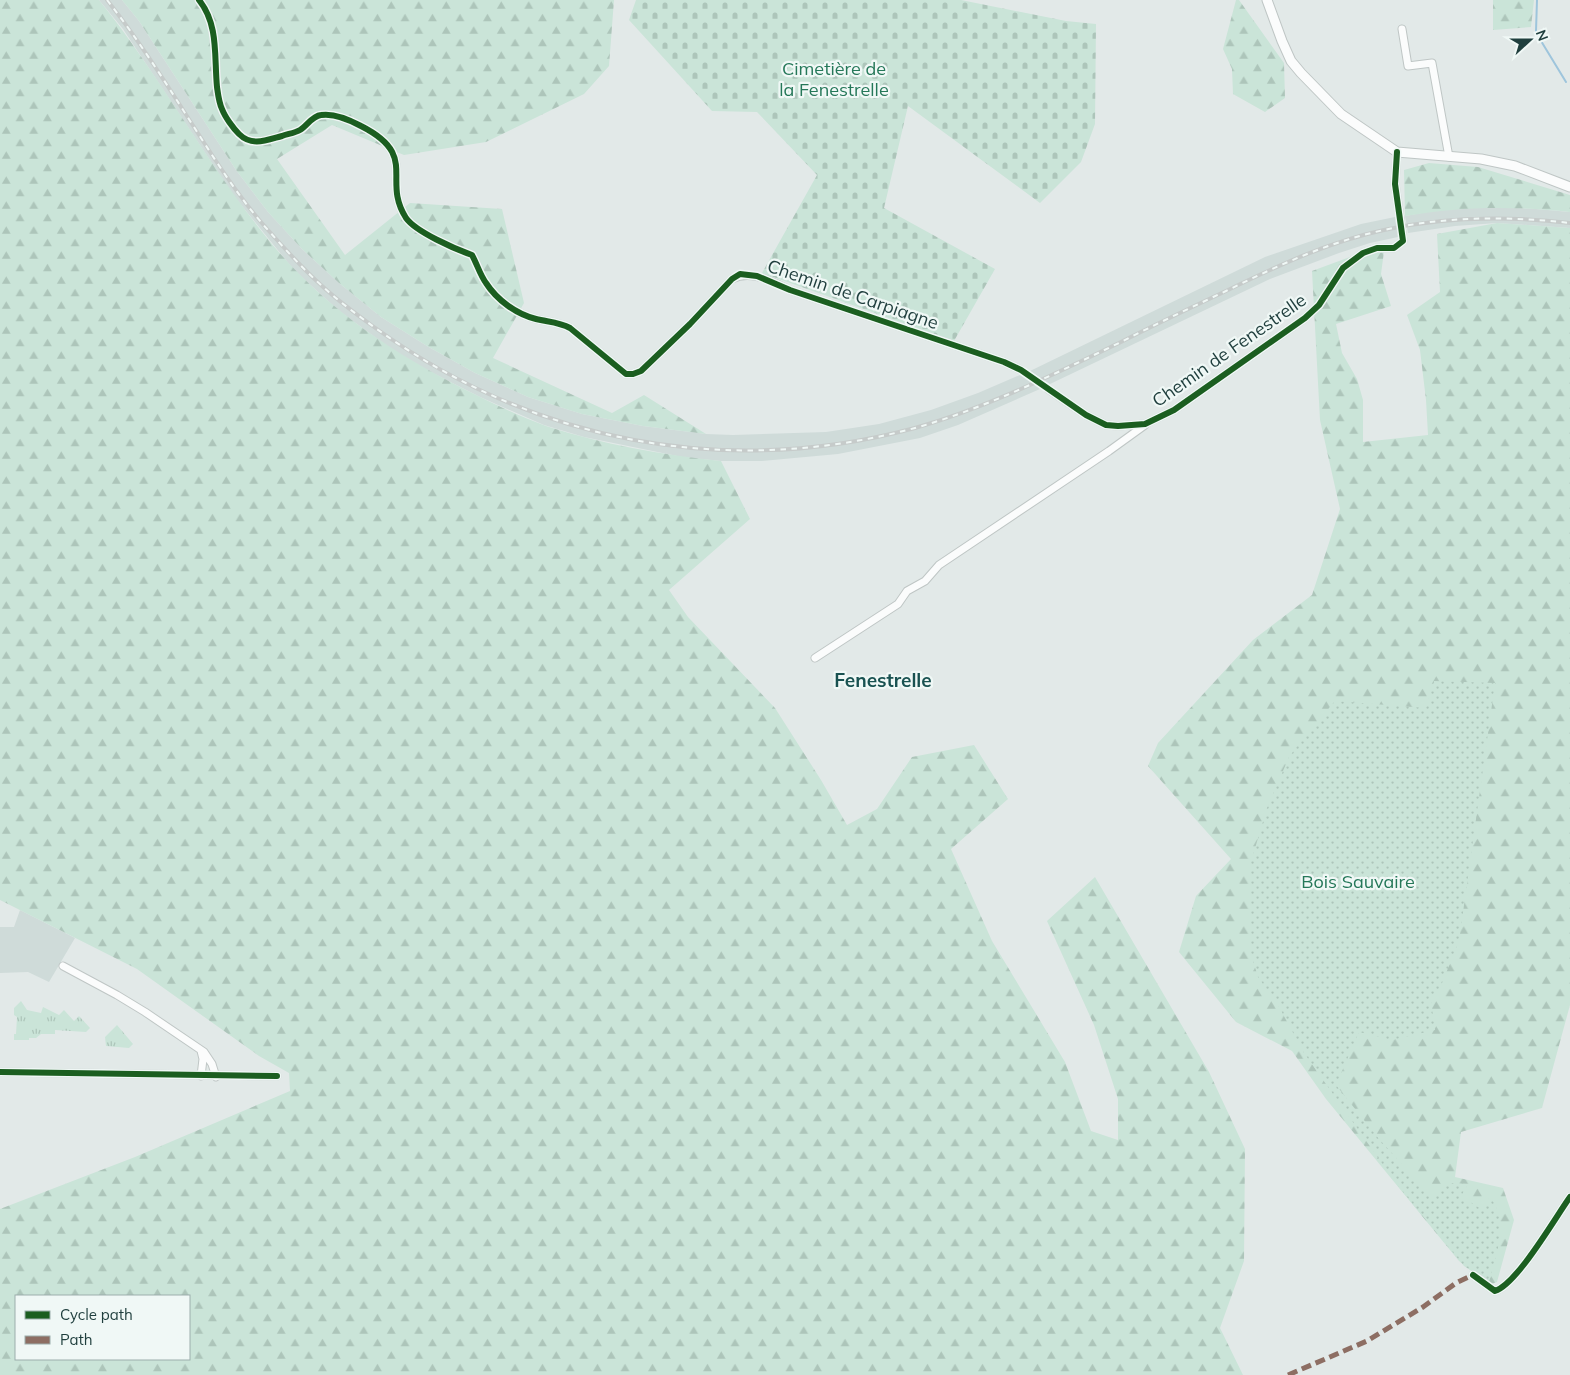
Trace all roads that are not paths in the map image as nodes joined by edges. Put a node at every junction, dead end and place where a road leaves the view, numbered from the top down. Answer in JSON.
{"nodes":[{"id":1,"x":199,"y":0,"type":"edge"},
{"id":2,"x":1267,"y":0,"type":"edge"},
{"id":3,"x":1402,"y":29,"type":"dead end"},
{"id":4,"x":1397,"y":152,"type":"junction"},
{"id":5,"x":1448,"y":157,"type":"junction"},
{"id":6,"x":1570,"y":187,"type":"edge"},
{"id":7,"x":1021,"y":370,"type":"tunnel mouth"},
{"id":8,"x":1048,"y":389,"type":"tunnel mouth"},
{"id":9,"x":1145,"y":424,"type":"junction"},
{"id":10,"x":815,"y":658,"type":"dead end"},
{"id":11,"x":62,"y":966,"type":"dead end"},
{"id":12,"x":201,"y":1050,"type":"junction"},
{"id":13,"x":0,"y":1072,"type":"edge"},
{"id":14,"x":201,"y":1076,"type":"junction"},
{"id":15,"x":216,"y":1076,"type":"junction"},
{"id":16,"x":277,"y":1076,"type":"dead end"},
{"id":17,"x":1570,"y":1197,"type":"edge"},
{"id":18,"x":1472,"y":1275,"type":"dead end"}],
"edges":[{"from":1,"to":7,"type":"street","name":"Chemin de Carpiagne"},
{"from":2,"to":4,"type":"street"},
{"from":3,"to":5,"type":"street"},
{"from":4,"to":5,"type":"street"},
{"from":4,"to":9,"type":"street","name":"Chemin de Fenestrelle","bridge":true},
{"from":5,"to":6,"type":"street"},
{"from":8,"to":9,"type":"street","name":"Chemin de Fenestrelle"},
{"from":9,"to":10,"type":"street"},
{"from":11,"to":12,"type":"street"},
{"from":12,"to":14,"type":"street"},
{"from":12,"to":15,"type":"street"},
{"from":13,"to":14,"type":"street"},
{"from":14,"to":15,"type":"street"},
{"from":15,"to":16,"type":"street"},
{"from":17,"to":18,"type":"street"}]}
